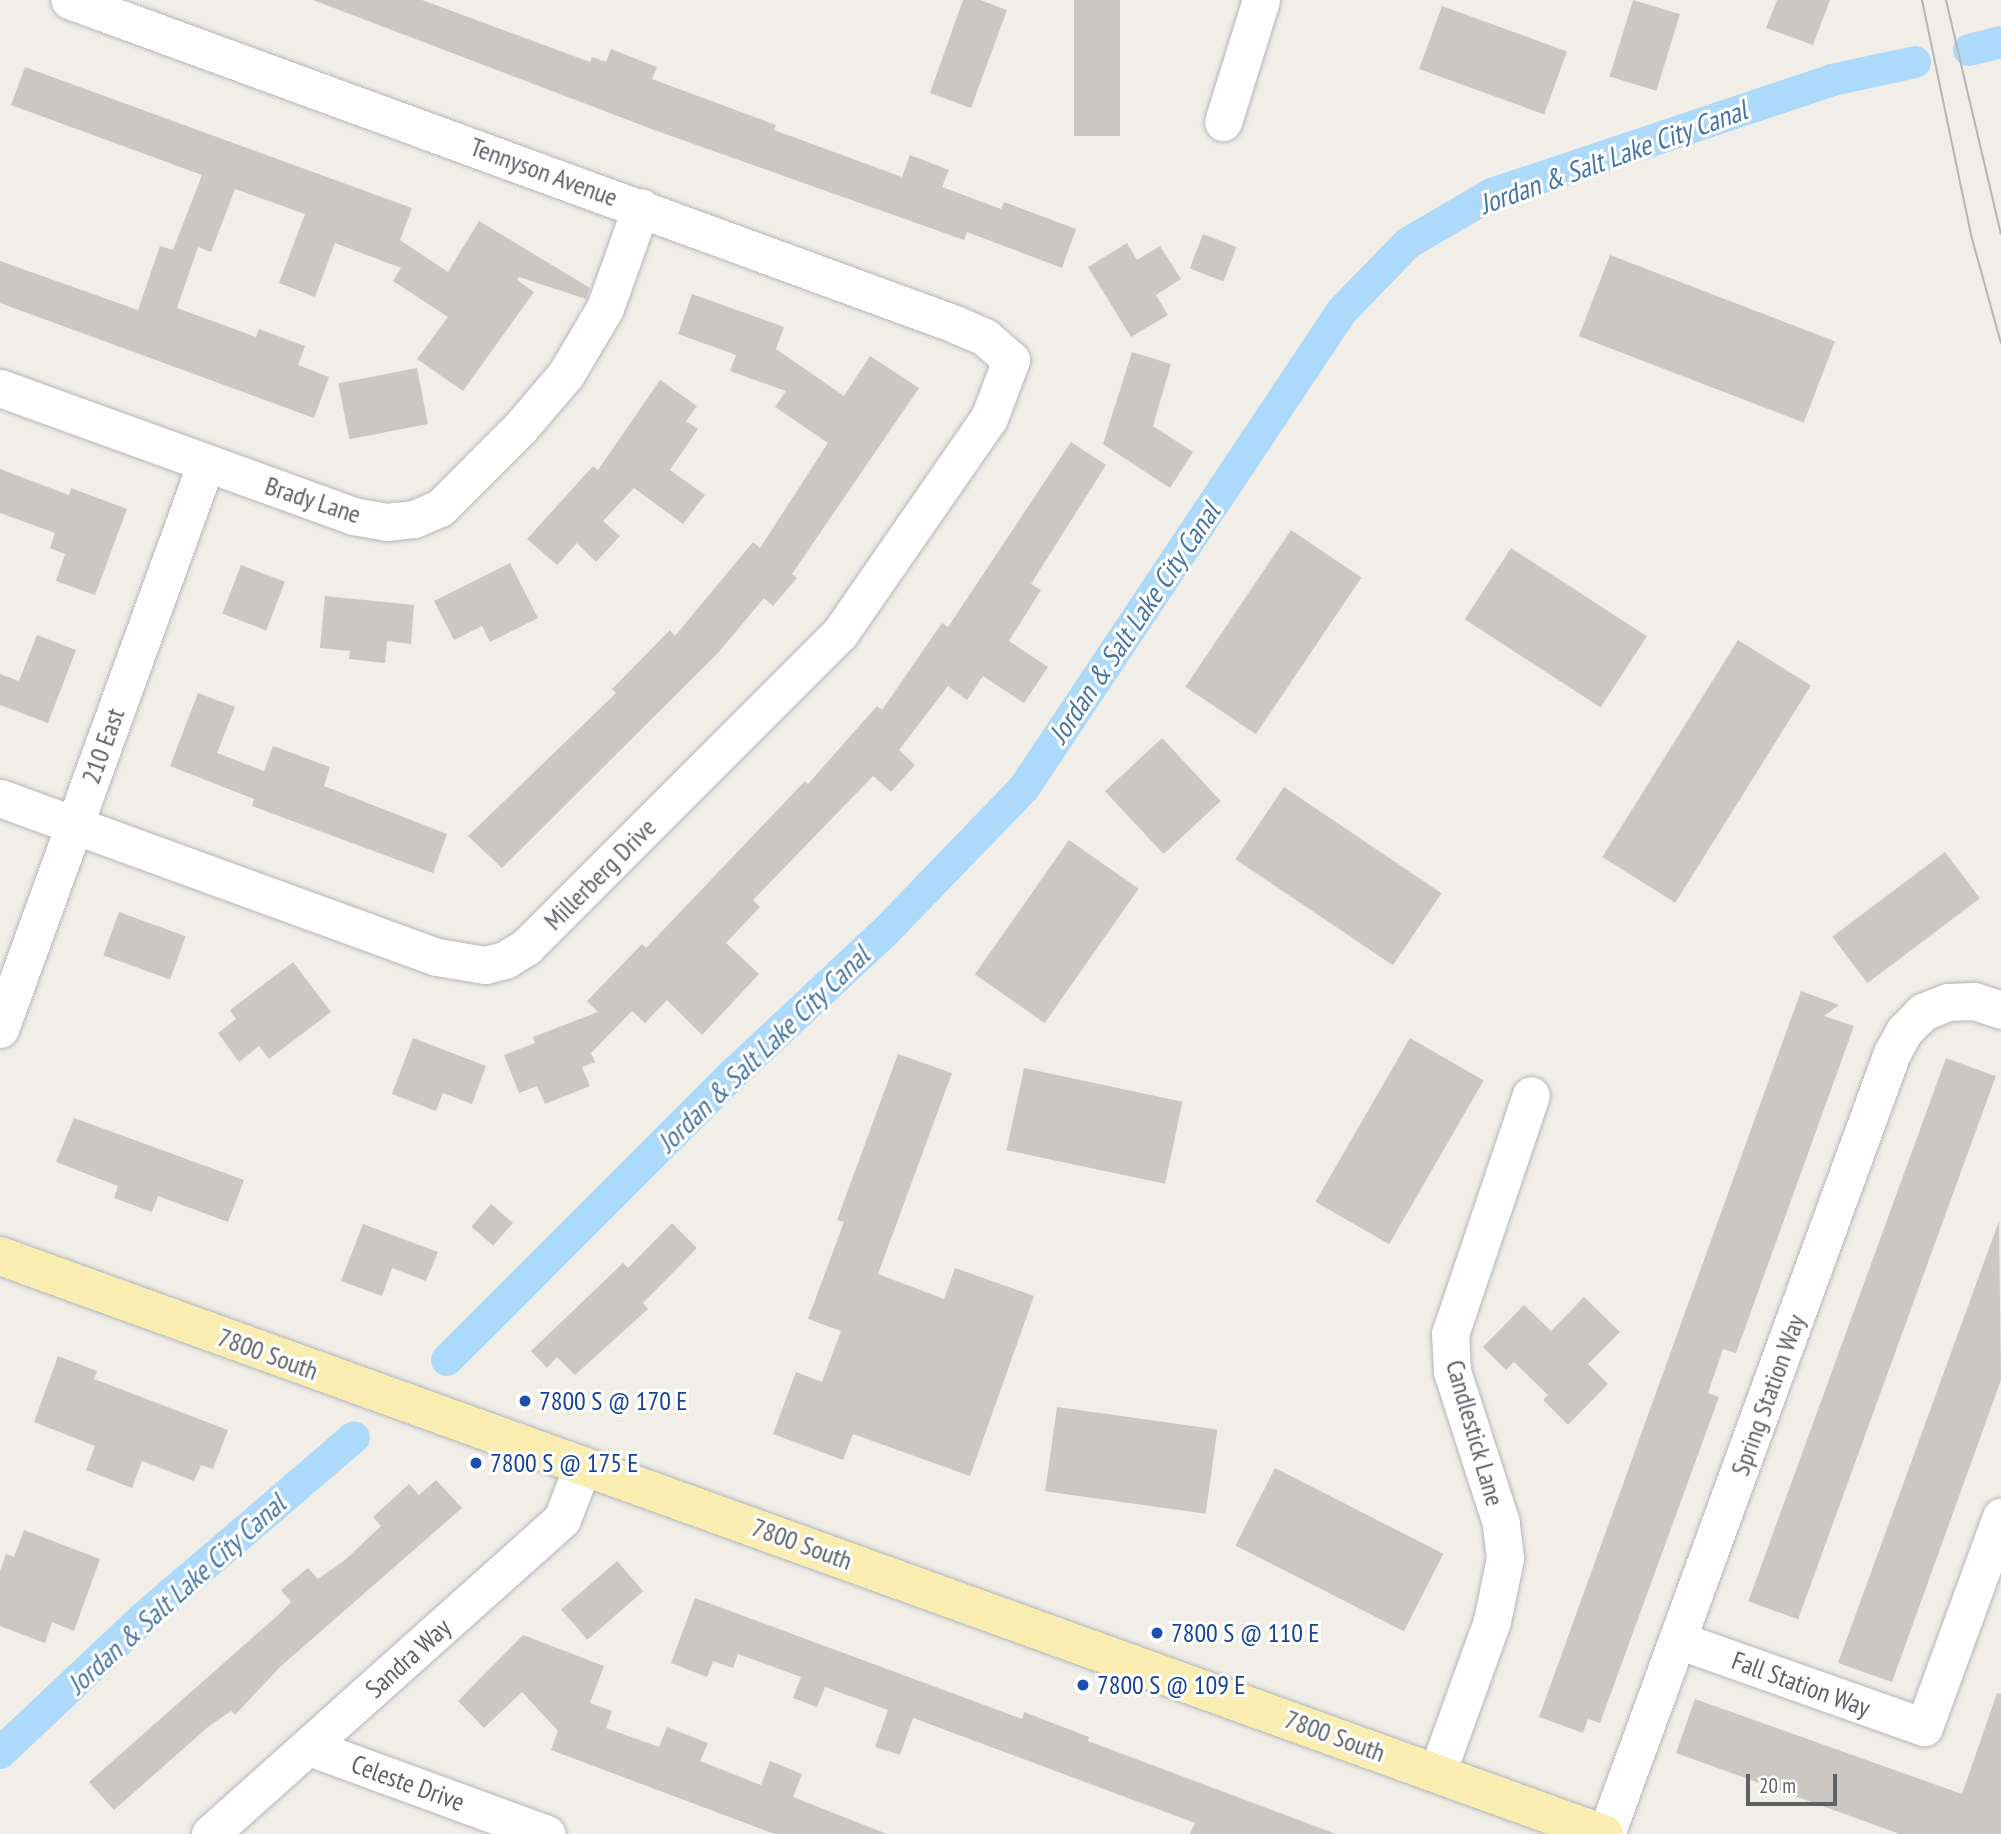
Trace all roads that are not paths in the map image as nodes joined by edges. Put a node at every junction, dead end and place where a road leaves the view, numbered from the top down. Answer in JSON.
{"nodes":[{"id":1,"x":69,"y":0,"type":"edge"},
{"id":2,"x":1261,"y":0,"type":"edge"},
{"id":3,"x":1223,"y":122,"type":"dead end"},
{"id":4,"x":641,"y":207,"type":"junction"},
{"id":5,"x":1011,"y":360,"type":"joint"},
{"id":6,"x":0,"y":388,"type":"edge"},
{"id":7,"x":206,"y":463,"type":"junction"},
{"id":8,"x":0,"y":798,"type":"edge"},
{"id":9,"x":74,"y":825,"type":"junction"},
{"id":10,"x":1987,"y":1006,"type":"edge"},
{"id":11,"x":0,"y":1029,"type":"edge"},
{"id":12,"x":1531,"y":1095,"type":"dead end"},
{"id":13,"x":0,"y":1256,"type":"edge"},
{"id":14,"x":583,"y":1465,"type":"junction"},
{"id":15,"x":2001,"y":1517,"type":"edge"},
{"id":16,"x":1678,"y":1640,"type":"junction"},
{"id":17,"x":309,"y":1747,"type":"junction"},
{"id":18,"x":1437,"y":1773,"type":"junction"},
{"id":19,"x":210,"y":1834,"type":"edge"},
{"id":20,"x":547,"y":1834,"type":"edge"},
{"id":21,"x":1605,"y":1834,"type":"edge"}],
"edges":[{"from":1,"to":4,"type":"street","name":"Tennyson Avenue"},
{"from":2,"to":3,"type":"street"},
{"from":4,"to":5,"type":"street","name":"Tennyson Avenue"},
{"from":4,"to":7,"type":"street","name":"Brady Lane"},
{"from":5,"to":9,"type":"street","name":"Millerberg Drive"},
{"from":6,"to":7,"type":"street","name":"Brady Lane"},
{"from":7,"to":9,"type":"street","name":"210 East"},
{"from":8,"to":9,"type":"street","name":"Millerberg Drive"},
{"from":9,"to":11,"type":"street","name":"210 East"},
{"from":10,"to":16,"type":"street","name":"Spring Station Way"},
{"from":12,"to":18,"type":"street","name":"Candlestick Lane"},
{"from":13,"to":14,"type":"main road","name":"7800 South"},
{"from":14,"to":17,"type":"street","name":"Sandra Way"},
{"from":14,"to":18,"type":"main road","name":"7800 South"},
{"from":15,"to":16,"type":"street","name":"Fall Station Way"},
{"from":16,"to":21,"type":"street","name":"Spring Station Way"},
{"from":17,"to":19,"type":"street","name":"Sandra Way"},
{"from":17,"to":20,"type":"street","name":"Celeste Drive"},
{"from":18,"to":21,"type":"main road","name":"7800 South"}]}
